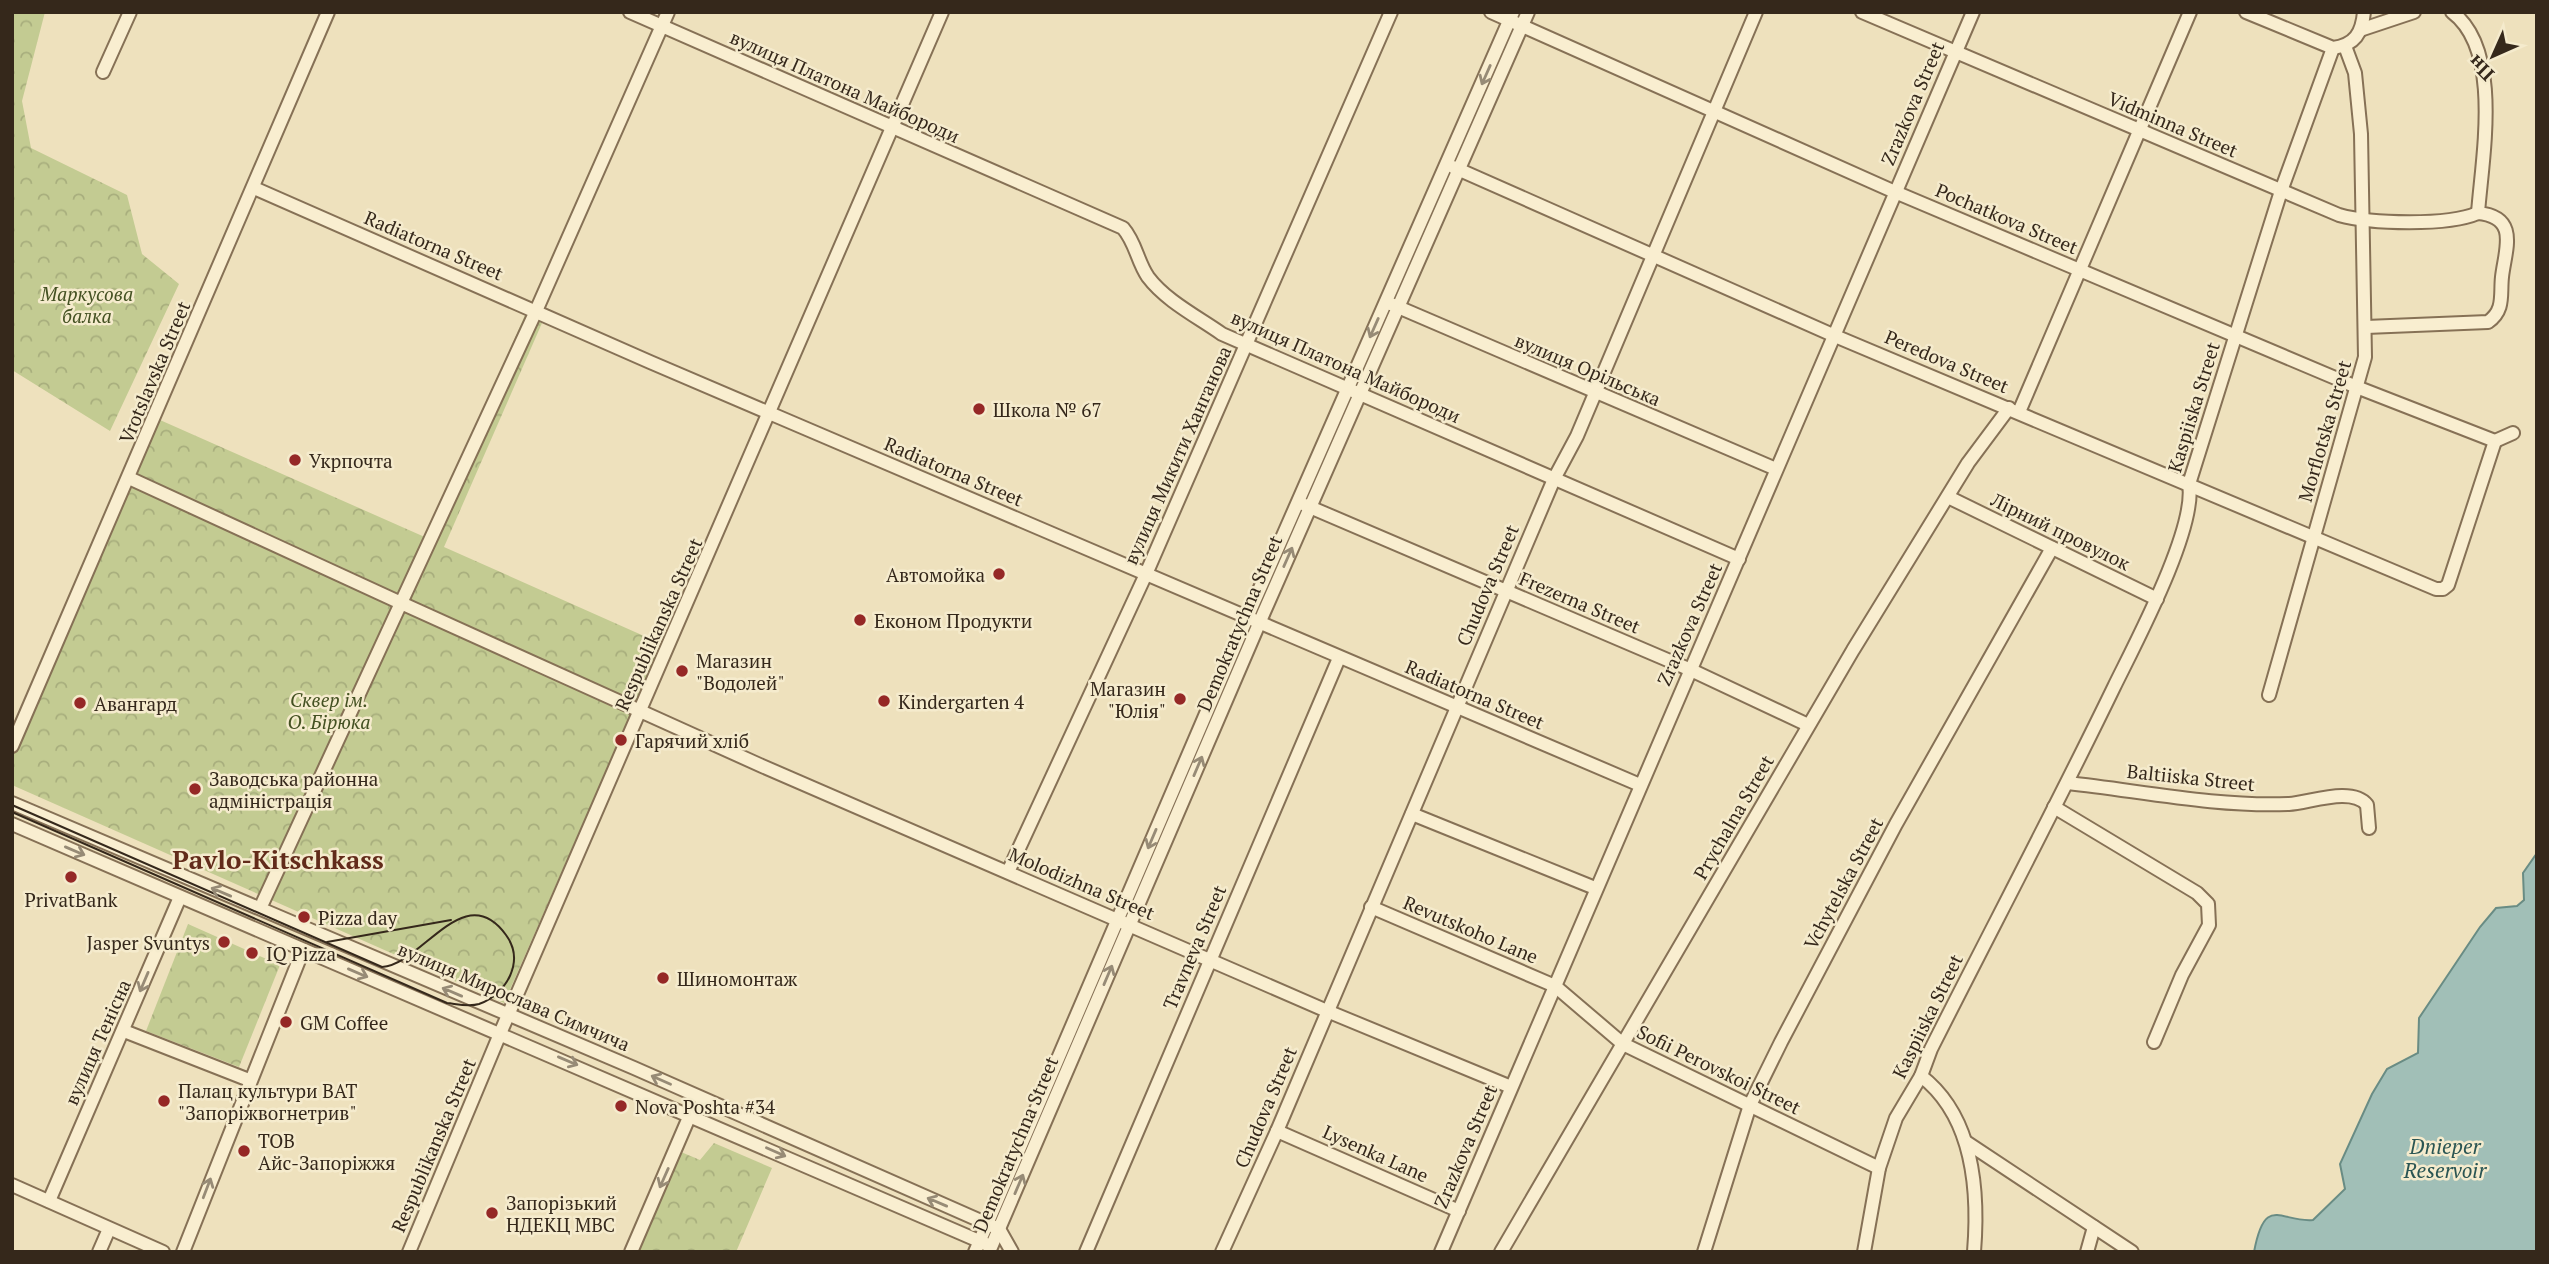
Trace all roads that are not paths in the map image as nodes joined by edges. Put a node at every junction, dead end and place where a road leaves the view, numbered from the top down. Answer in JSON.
{"nodes":[{"id":1,"x":130,"y":12,"type":"edge"},
{"id":2,"x":328,"y":12,"type":"edge"},
{"id":3,"x":630,"y":12,"type":"edge"},
{"id":4,"x":668,"y":12,"type":"edge"},
{"id":5,"x":942,"y":12,"type":"edge"},
{"id":6,"x":1391,"y":12,"type":"edge"},
{"id":7,"x":1490,"y":12,"type":"edge"},
{"id":8,"x":1756,"y":12,"type":"edge"},
{"id":9,"x":1862,"y":12,"type":"edge"},
{"id":10,"x":1973,"y":12,"type":"edge"},
{"id":11,"x":2190,"y":12,"type":"edge"},
{"id":12,"x":2246,"y":12,"type":"edge"},
{"id":13,"x":2364,"y":12,"type":"edge"},
{"id":14,"x":2414,"y":12,"type":"edge"},
{"id":15,"x":2452,"y":12,"type":"edge"},
{"id":16,"x":1511,"y":16,"type":"edge"},
{"id":17,"x":1525,"y":18,"type":"edge"},
{"id":18,"x":662,"y":26,"type":"junction"},
{"id":19,"x":2362,"y":29,"type":"junction"},
{"id":20,"x":2339,"y":47,"type":"junction"},
{"id":21,"x":1955,"y":53,"type":"junction"},
{"id":22,"x":103,"y":72,"type":"dead end"},
{"id":23,"x":1714,"y":112,"type":"junction"},
{"id":24,"x":895,"y":127,"type":"junction"},
{"id":25,"x":2140,"y":131,"type":"junction"},
{"id":26,"x":1452,"y":167,"type":"junction"},
{"id":27,"x":254,"y":188,"type":"junction"},
{"id":28,"x":2281,"y":191,"type":"junction"},
{"id":29,"x":1895,"y":192,"type":"junction"},
{"id":30,"x":2478,"y":213,"type":"junction"},
{"id":31,"x":2362,"y":220,"type":"junction"},
{"id":32,"x":1653,"y":256,"type":"junction"},
{"id":33,"x":2080,"y":270,"type":"junction"},
{"id":34,"x":1392,"y":305,"type":"junction"},
{"id":35,"x":536,"y":311,"type":"junction"},
{"id":36,"x":2366,"y":327,"type":"junction"},
{"id":37,"x":2236,"y":335,"type":"junction"},
{"id":38,"x":1835,"y":336,"type":"junction"},
{"id":39,"x":1246,"y":344,"type":"junction"},
{"id":40,"x":2359,"y":388,"type":"junction"},
{"id":41,"x":1354,"y":391,"type":"junction"},
{"id":42,"x":1592,"y":393,"type":"junction"},
{"id":43,"x":2014,"y":410,"type":"junction"},
{"id":44,"x":771,"y":412,"type":"junction"},
{"id":45,"x":2513,"y":433,"type":"dead end"},
{"id":46,"x":2495,"y":441,"type":"junction"},
{"id":47,"x":1776,"y":470,"type":"junction"},
{"id":48,"x":129,"y":478,"type":"junction"},
{"id":49,"x":1554,"y":479,"type":"junction"},
{"id":50,"x":2189,"y":484,"type":"junction"},
{"id":51,"x":1948,"y":497,"type":"junction"},
{"id":52,"x":1304,"y":505,"type":"junction"},
{"id":53,"x":2314,"y":538,"type":"junction"},
{"id":54,"x":2052,"y":548,"type":"junction"},
{"id":55,"x":1739,"y":559,"type":"junction"},
{"id":56,"x":1146,"y":574,"type":"junction"},
{"id":57,"x":1506,"y":592,"type":"junction"},
{"id":58,"x":2157,"y":599,"type":"junction"},
{"id":59,"x":401,"y":603,"type":"junction"},
{"id":60,"x":1246,"y":618,"type":"junction"},
{"id":61,"x":1259,"y":624,"type":"junction"},
{"id":62,"x":1339,"y":658,"type":"junction"},
{"id":63,"x":1690,"y":670,"type":"junction"},
{"id":64,"x":2269,"y":695,"type":"dead end"},
{"id":65,"x":1458,"y":706,"type":"junction"},
{"id":66,"x":640,"y":712,"type":"junction"},
{"id":67,"x":1808,"y":725,"type":"junction"},
{"id":68,"x":12,"y":746,"type":"edge"},
{"id":69,"x":2068,"y":783,"type":"junction"},
{"id":70,"x":1640,"y":785,"type":"junction"},
{"id":71,"x":12,"y":803,"type":"edge"},
{"id":72,"x":2054,"y":807,"type":"junction"},
{"id":73,"x":1412,"y":814,"type":"junction"},
{"id":74,"x":12,"y":824,"type":"edge"},
{"id":75,"x":2369,"y":828,"type":"dead end"},
{"id":76,"x":1008,"y":872,"type":"junction"},
{"id":77,"x":1595,"y":888,"type":"junction"},
{"id":78,"x":180,"y":897,"type":"junction"},
{"id":79,"x":263,"y":902,"type":"dead end"},
{"id":80,"x":1371,"y":907,"type":"junction"},
{"id":81,"x":1124,"y":922,"type":"junction"},
{"id":82,"x":303,"y":950,"type":"junction"},
{"id":83,"x":1209,"y":958,"type":"junction"},
{"id":84,"x":1555,"y":986,"type":"junction"},
{"id":85,"x":1326,"y":1011,"type":"junction"},
{"id":86,"x":508,"y":1016,"type":"junction"},
{"id":87,"x":124,"y":1031,"type":"junction"},
{"id":88,"x":500,"y":1035,"type":"junction"},
{"id":89,"x":2154,"y":1042,"type":"dead end"},
{"id":90,"x":1623,"y":1044,"type":"junction"},
{"id":91,"x":1921,"y":1076,"type":"junction"},
{"id":92,"x":249,"y":1080,"type":"junction"},
{"id":93,"x":1511,"y":1087,"type":"junction"},
{"id":94,"x":1750,"y":1105,"type":"junction"},
{"id":95,"x":690,"y":1115,"type":"junction"},
{"id":96,"x":1277,"y":1131,"type":"junction"},
{"id":97,"x":1966,"y":1142,"type":"junction"},
{"id":98,"x":1879,"y":1168,"type":"junction"},
{"id":99,"x":12,"y":1185,"type":"edge"},
{"id":100,"x":49,"y":1201,"type":"junction"},
{"id":101,"x":1459,"y":1211,"type":"junction"},
{"id":102,"x":993,"y":1226,"type":"junction"},
{"id":103,"x":2094,"y":1227,"type":"junction"},
{"id":104,"x":108,"y":1229,"type":"junction"},
{"id":105,"x":984,"y":1248,"type":"edge"},
{"id":106,"x":1227,"y":1250,"type":"edge"},
{"id":107,"x":99,"y":1252,"type":"edge"},
{"id":108,"x":163,"y":1252,"type":"edge"},
{"id":109,"x":183,"y":1252,"type":"edge"},
{"id":110,"x":409,"y":1252,"type":"edge"},
{"id":111,"x":631,"y":1252,"type":"edge"},
{"id":112,"x":1011,"y":1252,"type":"edge"},
{"id":113,"x":1086,"y":1252,"type":"edge"},
{"id":114,"x":1441,"y":1252,"type":"edge"},
{"id":115,"x":1501,"y":1252,"type":"edge"},
{"id":116,"x":1704,"y":1252,"type":"edge"},
{"id":117,"x":1864,"y":1252,"type":"edge"},
{"id":118,"x":1974,"y":1252,"type":"edge"},
{"id":119,"x":2087,"y":1252,"type":"edge"},
{"id":120,"x":2132,"y":1252,"type":"edge"}],
"edges":[{"from":1,"to":22,"type":"street"},
{"from":2,"to":27,"type":"street","name":"Vrotslavska Street"},
{"from":3,"to":18,"type":"street","name":"вулиця Платона Майбороди"},
{"from":4,"to":18,"type":"street"},
{"from":5,"to":24,"type":"street","name":"Respublikanska Street"},
{"from":6,"to":39,"type":"street","name":"вулиця Микити Ханганова"},
{"from":7,"to":16,"type":"street","name":"Pochatkova Street"},
{"from":8,"to":23,"type":"street","name":"Chudova Street"},
{"from":9,"to":21,"type":"street","name":"Vidminna Street"},
{"from":10,"to":21,"type":"street","name":"Zrazkova Street"},
{"from":11,"to":25,"type":"street","name":"Prychalna Street"},
{"from":12,"to":20,"type":"street"},
{"from":13,"to":19,"type":"street"},
{"from":14,"to":19,"type":"street"},
{"from":15,"to":30,"type":"street"},
{"from":16,"to":17,"type":"street","name":"Pochatkova Street"},
{"from":16,"to":26,"type":"street","name":"Demokratychna Street","one_way":true},
{"from":17,"to":23,"type":"street","name":"Pochatkova Street"},
{"from":17,"to":26,"type":"street","name":"Demokratychna Street"},
{"from":18,"to":24,"type":"street","name":"вулиця Платона Майбороди"},
{"from":18,"to":35,"type":"street"},
{"from":19,"to":20,"type":"street"},
{"from":20,"to":28,"type":"street","name":"Kaspiiska Street"},
{"from":20,"to":31,"type":"street","name":"Morflotska Street"},
{"from":21,"to":25,"type":"street","name":"Vidminna Street"},
{"from":21,"to":29,"type":"street","name":"Zrazkova Street"},
{"from":23,"to":29,"type":"street","name":"Pochatkova Street"},
{"from":23,"to":32,"type":"street","name":"Chudova Street"},
{"from":24,"to":39,"type":"street","name":"вулиця Платона Майбороди"},
{"from":24,"to":44,"type":"street","name":"Respublikanska Street"},
{"from":25,"to":28,"type":"street","name":"Vidminna Street"},
{"from":25,"to":33,"type":"street","name":"Prychalna Street"},
{"from":26,"to":32,"type":"street","name":"Peredova Street"},
{"from":26,"to":34,"type":"street","name":"Demokratychna Street"},
{"from":27,"to":35,"type":"street","name":"Radiatorna Street"},
{"from":27,"to":48,"type":"street","name":"Vrotslavska Street"},
{"from":28,"to":31,"type":"street","name":"Vidminna Street"},
{"from":28,"to":37,"type":"street","name":"Kaspiiska Street"},
{"from":29,"to":33,"type":"street","name":"Pochatkova Street"},
{"from":29,"to":38,"type":"street","name":"Zrazkova Street"},
{"from":30,"to":31,"type":"street","name":"Vidminna Street"},
{"from":30,"to":36,"type":"street"},
{"from":31,"to":36,"type":"street","name":"Morflotska Street"},
{"from":32,"to":38,"type":"street","name":"Peredova Street"},
{"from":32,"to":42,"type":"street","name":"Chudova Street"},
{"from":33,"to":37,"type":"street","name":"Pochatkova Street"},
{"from":33,"to":43,"type":"street","name":"Prychalna Street"},
{"from":34,"to":41,"type":"street","name":"Demokratychna Street"},
{"from":34,"to":42,"type":"street","name":"вулиця Орільська"},
{"from":35,"to":44,"type":"street","name":"Radiatorna Street"},
{"from":35,"to":59,"type":"street"},
{"from":36,"to":40,"type":"street","name":"Morflotska Street"},
{"from":37,"to":40,"type":"street","name":"Pochatkova Street"},
{"from":37,"to":50,"type":"street","name":"Kaspiiska Street"},
{"from":38,"to":43,"type":"street","name":"Peredova Street"},
{"from":38,"to":47,"type":"street","name":"Zrazkova Street"},
{"from":39,"to":41,"type":"street","name":"вулиця Платона Майбороди"},
{"from":39,"to":56,"type":"street","name":"вулиця Микити Ханганова"},
{"from":40,"to":46,"type":"street","name":"Pochatkova Street"},
{"from":40,"to":53,"type":"street","name":"Morflotska Street"},
{"from":41,"to":49,"type":"street","name":"вулиця Платона Майбороди"},
{"from":41,"to":52,"type":"street","name":"Demokratychna Street"},
{"from":42,"to":47,"type":"street","name":"вулиця Орільська"},
{"from":42,"to":49,"type":"street","name":"Chudova Street"},
{"from":43,"to":50,"type":"street","name":"Peredova Street"},
{"from":43,"to":51,"type":"street","name":"Prychalna Street"},
{"from":44,"to":56,"type":"street","name":"Radiatorna Street"},
{"from":44,"to":66,"type":"street","name":"Respublikanska Street"},
{"from":45,"to":46,"type":"street"},
{"from":46,"to":53,"type":"street","name":"Peredova Street"},
{"from":47,"to":55,"type":"street","name":"Zrazkova Street"},
{"from":48,"to":59,"type":"street","name":"Molodizhna Street"},
{"from":48,"to":68,"type":"street","name":"Vrotslavska Street"},
{"from":49,"to":55,"type":"street","name":"вулиця Платона Майбороди"},
{"from":49,"to":57,"type":"street","name":"Chudova Street"},
{"from":50,"to":53,"type":"street","name":"Peredova Street"},
{"from":50,"to":58,"type":"street","name":"Kaspiiska Street"},
{"from":51,"to":54,"type":"street","name":"Лірний провулок"},
{"from":51,"to":67,"type":"street","name":"Prychalna Street"},
{"from":52,"to":57,"type":"street","name":"Frezerna Street"},
{"from":52,"to":60,"type":"street","name":"Demokratychna Street"},
{"from":61,"to":52,"type":"street","name":"Demokratychna Street","one_way":true},
{"from":53,"to":64,"type":"street","name":"Morflotska Street"},
{"from":54,"to":58,"type":"street","name":"Лірний провулок"},
{"from":54,"to":94,"type":"street","name":"Vchytelska Street"},
{"from":55,"to":63,"type":"street","name":"Zrazkova Street"},
{"from":56,"to":60,"type":"street","name":"Radiatorna Street"},
{"from":56,"to":76,"type":"street","name":"вулиця Микити Ханганова"},
{"from":57,"to":63,"type":"street","name":"Frezerna Street"},
{"from":57,"to":65,"type":"street","name":"Chudova Street"},
{"from":58,"to":69,"type":"street","name":"Kaspiiska Street"},
{"from":59,"to":66,"type":"street","name":"Molodizhna Street"},
{"from":59,"to":79,"type":"street"},
{"from":60,"to":61,"type":"street","name":"Radiatorna Street"},
{"from":60,"to":81,"type":"street","name":"Demokratychna Street","one_way":true},
{"from":61,"to":62,"type":"street","name":"Radiatorna Street"},
{"from":81,"to":61,"type":"street","name":"Demokratychna Street","one_way":true},
{"from":62,"to":65,"type":"street","name":"Radiatorna Street"},
{"from":62,"to":83,"type":"street","name":"Travneva Street"},
{"from":63,"to":67,"type":"street","name":"Frezerna Street"},
{"from":63,"to":70,"type":"street","name":"Zrazkova Street"},
{"from":65,"to":70,"type":"street","name":"Radiatorna Street"},
{"from":65,"to":73,"type":"street","name":"Chudova Street"},
{"from":66,"to":76,"type":"street","name":"Molodizhna Street"},
{"from":66,"to":86,"type":"street","name":"Respublikanska Street"},
{"from":67,"to":90,"type":"street","name":"Prychalna Street"},
{"from":69,"to":72,"type":"street","name":"Kaspiiska Street"},
{"from":69,"to":75,"type":"street","name":"Baltiiska Street"},
{"from":70,"to":77,"type":"street","name":"Zrazkova Street"},
{"from":86,"to":71,"type":"street","name":"вулиця Мирослава Симчича","one_way":true},
{"from":72,"to":89,"type":"street"},
{"from":72,"to":91,"type":"street","name":"Kaspiiska Street"},
{"from":73,"to":77,"type":"street"},
{"from":73,"to":80,"type":"street","name":"Chudova Street"},
{"from":74,"to":78,"type":"street","name":"вулиця Мирослава Симчича","one_way":true},
{"from":76,"to":81,"type":"street","name":"Molodizhna Street"},
{"from":77,"to":84,"type":"street","name":"Zrazkova Street"},
{"from":78,"to":82,"type":"street","name":"вулиця Мирослава Симчича"},
{"from":78,"to":87,"type":"street","name":"вулиця Тенісна","one_way":true},
{"from":80,"to":84,"type":"street","name":"Revutskoho Lane"},
{"from":80,"to":85,"type":"street","name":"Chudova Street"},
{"from":81,"to":83,"type":"street","name":"Molodizhna Street"},
{"from":81,"to":102,"type":"street","name":"Demokratychna Street"},
{"from":82,"to":88,"type":"street","name":"вулиця Мирослава Симчича","one_way":true},
{"from":82,"to":92,"type":"street"},
{"from":83,"to":85,"type":"street","name":"Molodizhna Street"},
{"from":83,"to":113,"type":"street","name":"Travneva Street"},
{"from":84,"to":90,"type":"street","name":"Sofii Perovskoi Street"},
{"from":84,"to":93,"type":"street","name":"Zrazkova Street"},
{"from":85,"to":93,"type":"street","name":"Molodizhna Street"},
{"from":85,"to":96,"type":"street","name":"Chudova Street"},
{"from":86,"to":88,"type":"street","name":"Respublikanska Street"},
{"from":102,"to":86,"type":"street","name":"вулиця Мирослава Симчича","one_way":true},
{"from":87,"to":92,"type":"street"},
{"from":87,"to":100,"type":"street","name":"вулиця Тенісна"},
{"from":88,"to":95,"type":"street","name":"вулиця Мирослава Симчича","one_way":true},
{"from":88,"to":110,"type":"street","name":"Respublikanska Street"},
{"from":90,"to":94,"type":"street","name":"Sofii Perovskoi Street"},
{"from":90,"to":115,"type":"street","name":"Prychalna Street"},
{"from":91,"to":97,"type":"street"},
{"from":91,"to":98,"type":"street","name":"Kaspiiska Street"},
{"from":109,"to":92,"type":"street","one_way":true},
{"from":93,"to":101,"type":"street","name":"Zrazkova Street"},
{"from":94,"to":98,"type":"street","name":"Sofii Perovskoi Street"},
{"from":94,"to":116,"type":"street","name":"Vchytelska Street"},
{"from":95,"to":105,"type":"street","name":"вулиця Мирослава Симчича","one_way":true},
{"from":95,"to":111,"type":"street","one_way":true},
{"from":96,"to":101,"type":"street","name":"Lysenka Lane"},
{"from":96,"to":106,"type":"street","name":"Chudova Street"},
{"from":97,"to":103,"type":"street"},
{"from":97,"to":118,"type":"street"},
{"from":98,"to":117,"type":"street","name":"Kaspiiska Street"},
{"from":99,"to":100,"type":"street"},
{"from":100,"to":104,"type":"street"},
{"from":101,"to":114,"type":"street","name":"Zrazkova Street"},
{"from":102,"to":105,"type":"street","name":"Demokratychna Street"},
{"from":102,"to":112,"type":"street"},
{"from":103,"to":119,"type":"street"},
{"from":103,"to":120,"type":"street"},
{"from":104,"to":107,"type":"street"},
{"from":104,"to":108,"type":"street"},
{"from":105,"to":112,"type":"street","name":"вулиця Мирослава Симчича"}]}
